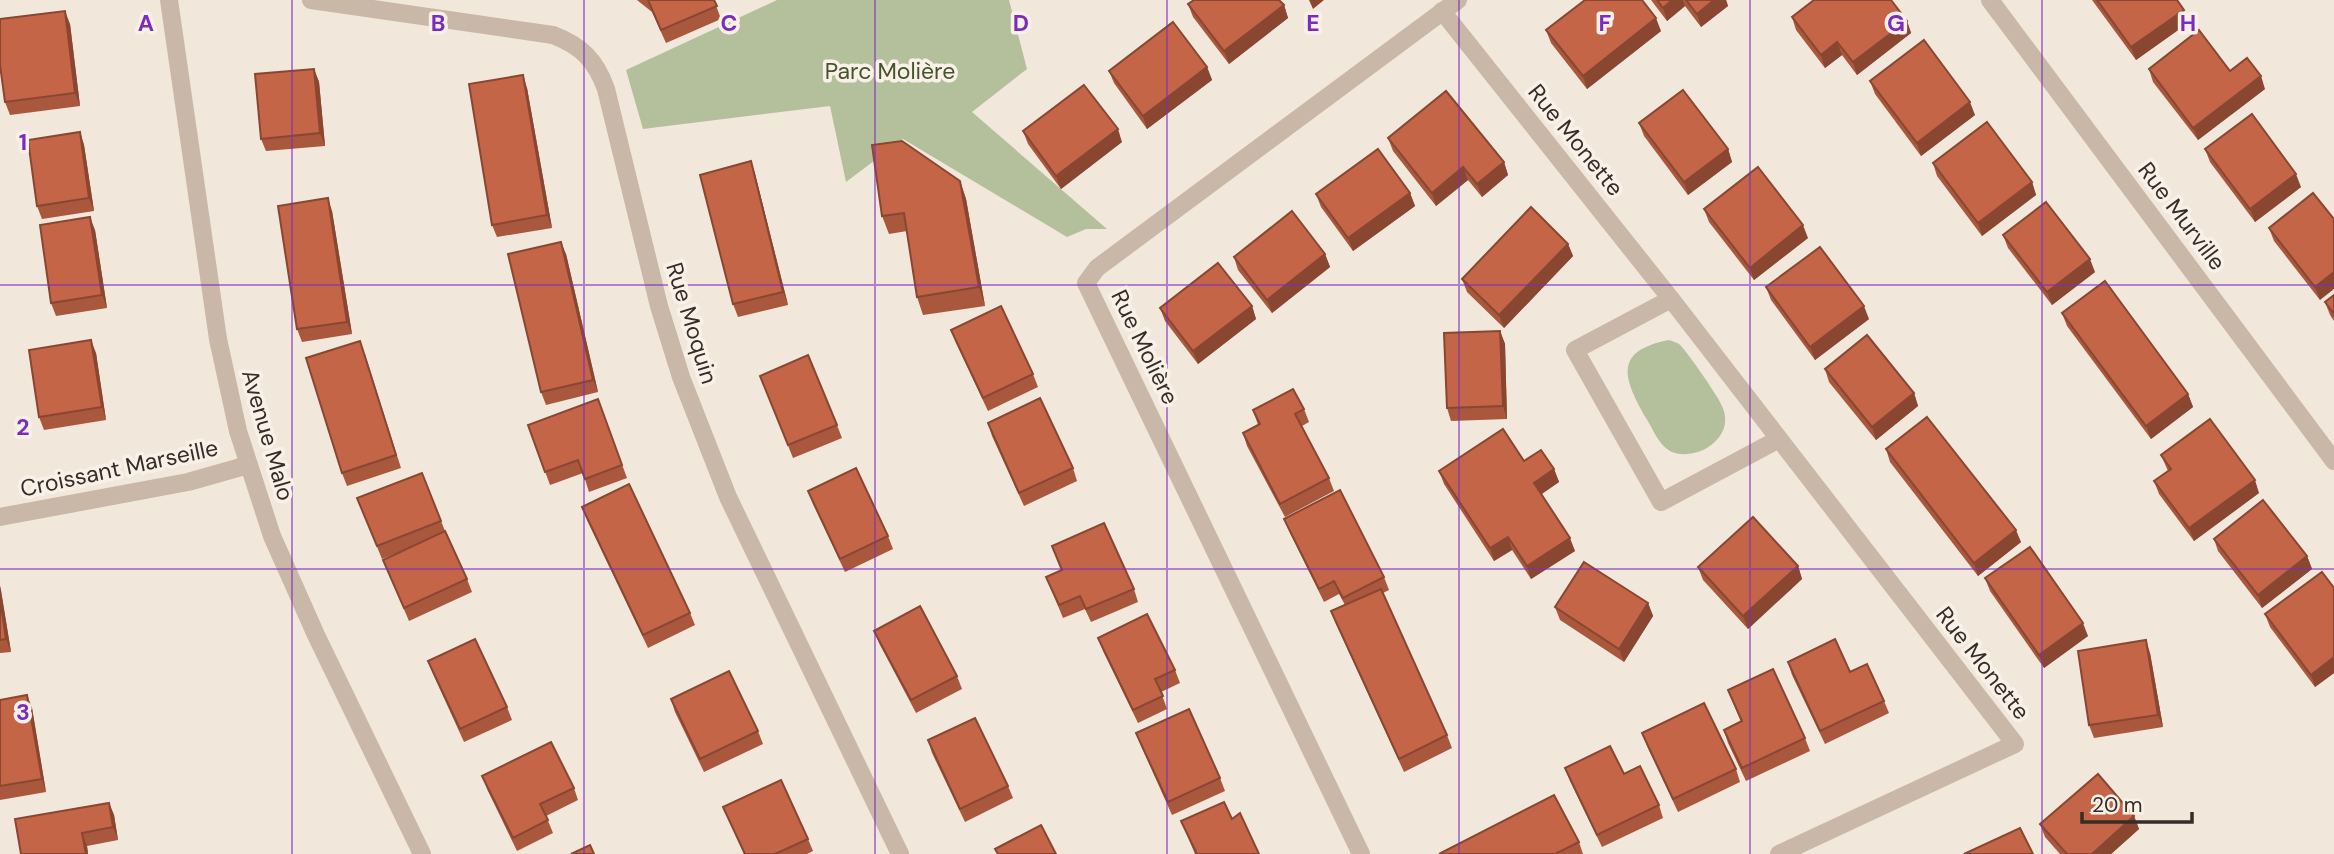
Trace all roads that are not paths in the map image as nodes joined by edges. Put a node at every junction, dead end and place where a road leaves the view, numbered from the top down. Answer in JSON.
{"nodes":[{"id":1,"x":169,"y":0,"type":"edge"},
{"id":2,"x":311,"y":0,"type":"edge"},
{"id":3,"x":1458,"y":0,"type":"edge"},
{"id":4,"x":1990,"y":0,"type":"edge"},
{"id":5,"x":1442,"y":12,"type":"junction"},
{"id":6,"x":1671,"y":299,"type":"junction"},
{"id":7,"x":1779,"y":439,"type":"junction"},
{"id":8,"x":2334,"y":461,"type":"edge"},
{"id":9,"x":248,"y":465,"type":"junction"},
{"id":10,"x":0,"y":517,"type":"edge"},
{"id":11,"x":422,"y":854,"type":"edge"},
{"id":12,"x":900,"y":854,"type":"edge"},
{"id":13,"x":1361,"y":854,"type":"edge"},
{"id":14,"x":1779,"y":854,"type":"edge"}],
"edges":[{"from":1,"to":9,"type":"street","name":"Avenue Malo"},
{"from":2,"to":12,"type":"street","name":"Rue Moquin"},
{"from":3,"to":5,"type":"street","name":"Rue Molière"},
{"from":4,"to":8,"type":"street","name":"Rue Murville"},
{"from":5,"to":6,"type":"street","name":"Rue Monette"},
{"from":5,"to":13,"type":"street","name":"Rue Molière"},
{"from":6,"to":7,"type":"street","name":"Rue Monette"},
{"from":6,"to":7,"type":"street"},
{"from":7,"to":14,"type":"street","name":"Rue Monette"},
{"from":9,"to":10,"type":"street","name":"Croissant Marseille"},
{"from":9,"to":11,"type":"street","name":"Avenue Malo"}]}
